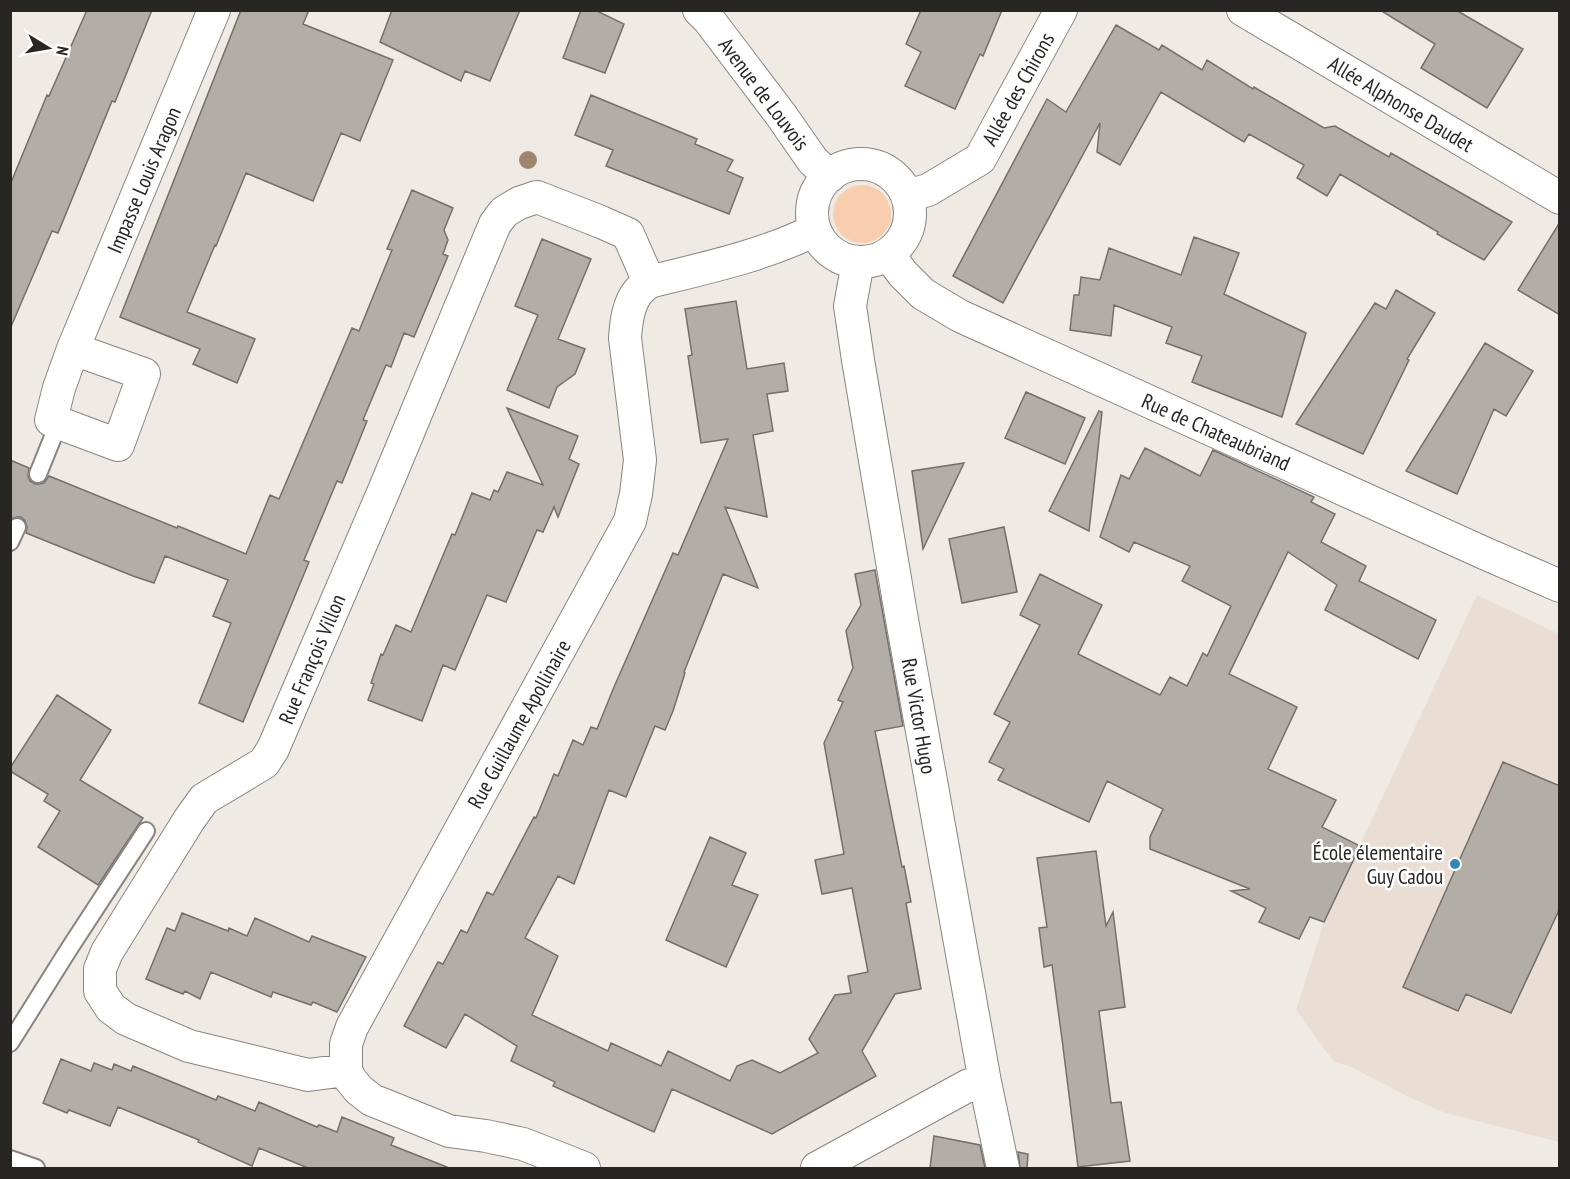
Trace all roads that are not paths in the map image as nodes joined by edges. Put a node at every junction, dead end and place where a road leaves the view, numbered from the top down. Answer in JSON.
{"nodes":[{"id":1,"x":214,"y":10,"type":"edge"},
{"id":2,"x":699,"y":10,"type":"edge"},
{"id":3,"x":1061,"y":10,"type":"edge"},
{"id":4,"x":1243,"y":10,"type":"edge"},
{"id":5,"x":830,"y":176,"type":"junction"},
{"id":6,"x":908,"y":196,"type":"junction"},
{"id":7,"x":1560,"y":198,"type":"edge"},
{"id":8,"x":815,"y":230,"type":"junction"},
{"id":9,"x":888,"y":255,"type":"junction"},
{"id":10,"x":858,"y":262,"type":"junction"},
{"id":11,"x":649,"y":282,"type":"junction"},
{"id":12,"x":74,"y":349,"type":"junction"},
{"id":13,"x":58,"y":422,"type":"junction"},
{"id":14,"x":38,"y":474,"type":"dead end"},
{"id":15,"x":1560,"y":586,"type":"edge"},
{"id":16,"x":146,"y":831,"type":"dead end"},
{"id":17,"x":10,"y":1043,"type":"edge"},
{"id":18,"x":346,"y":1070,"type":"junction"},
{"id":19,"x":985,"y":1082,"type":"junction"},
{"id":20,"x":10,"y":1159,"type":"edge"},
{"id":21,"x":36,"y":1168,"type":"edge"},
{"id":22,"x":584,"y":1168,"type":"edge"},
{"id":23,"x":817,"y":1168,"type":"edge"},
{"id":24,"x":1003,"y":1168,"type":"edge"}],
"edges":[{"from":1,"to":12,"type":"street","name":"Impasse Louis Aragon"},
{"from":2,"to":5,"type":"street","name":"Avenue de Louvois"},
{"from":3,"to":6,"type":"street","name":"Allée des Chirons"},
{"from":4,"to":7,"type":"street","name":"Allée Alphonse Daudet"},
{"from":5,"to":6,"type":"street"},
{"from":5,"to":8,"type":"street"},
{"from":6,"to":9,"type":"street"},
{"from":8,"to":10,"type":"street"},
{"from":8,"to":11,"type":"street"},
{"from":9,"to":10,"type":"street"},
{"from":9,"to":15,"type":"street","name":"Rue de Chateaubriand"},
{"from":10,"to":19,"type":"street","name":"Rue Victor Hugo"},
{"from":11,"to":18,"type":"street","name":"Rue Guillaume Apollinaire"},
{"from":11,"to":18,"type":"street","name":"Rue François Villon"},
{"from":12,"to":13,"type":"street","name":"Impasse Louis Aragon"},
{"from":12,"to":13,"type":"street"},
{"from":13,"to":14,"type":"lane"},
{"from":16,"to":17,"type":"lane"},
{"from":18,"to":22,"type":"street"},
{"from":19,"to":23,"type":"street"},
{"from":19,"to":24,"type":"street","name":"Rue Victor Hugo"},
{"from":20,"to":21,"type":"lane"}]}
